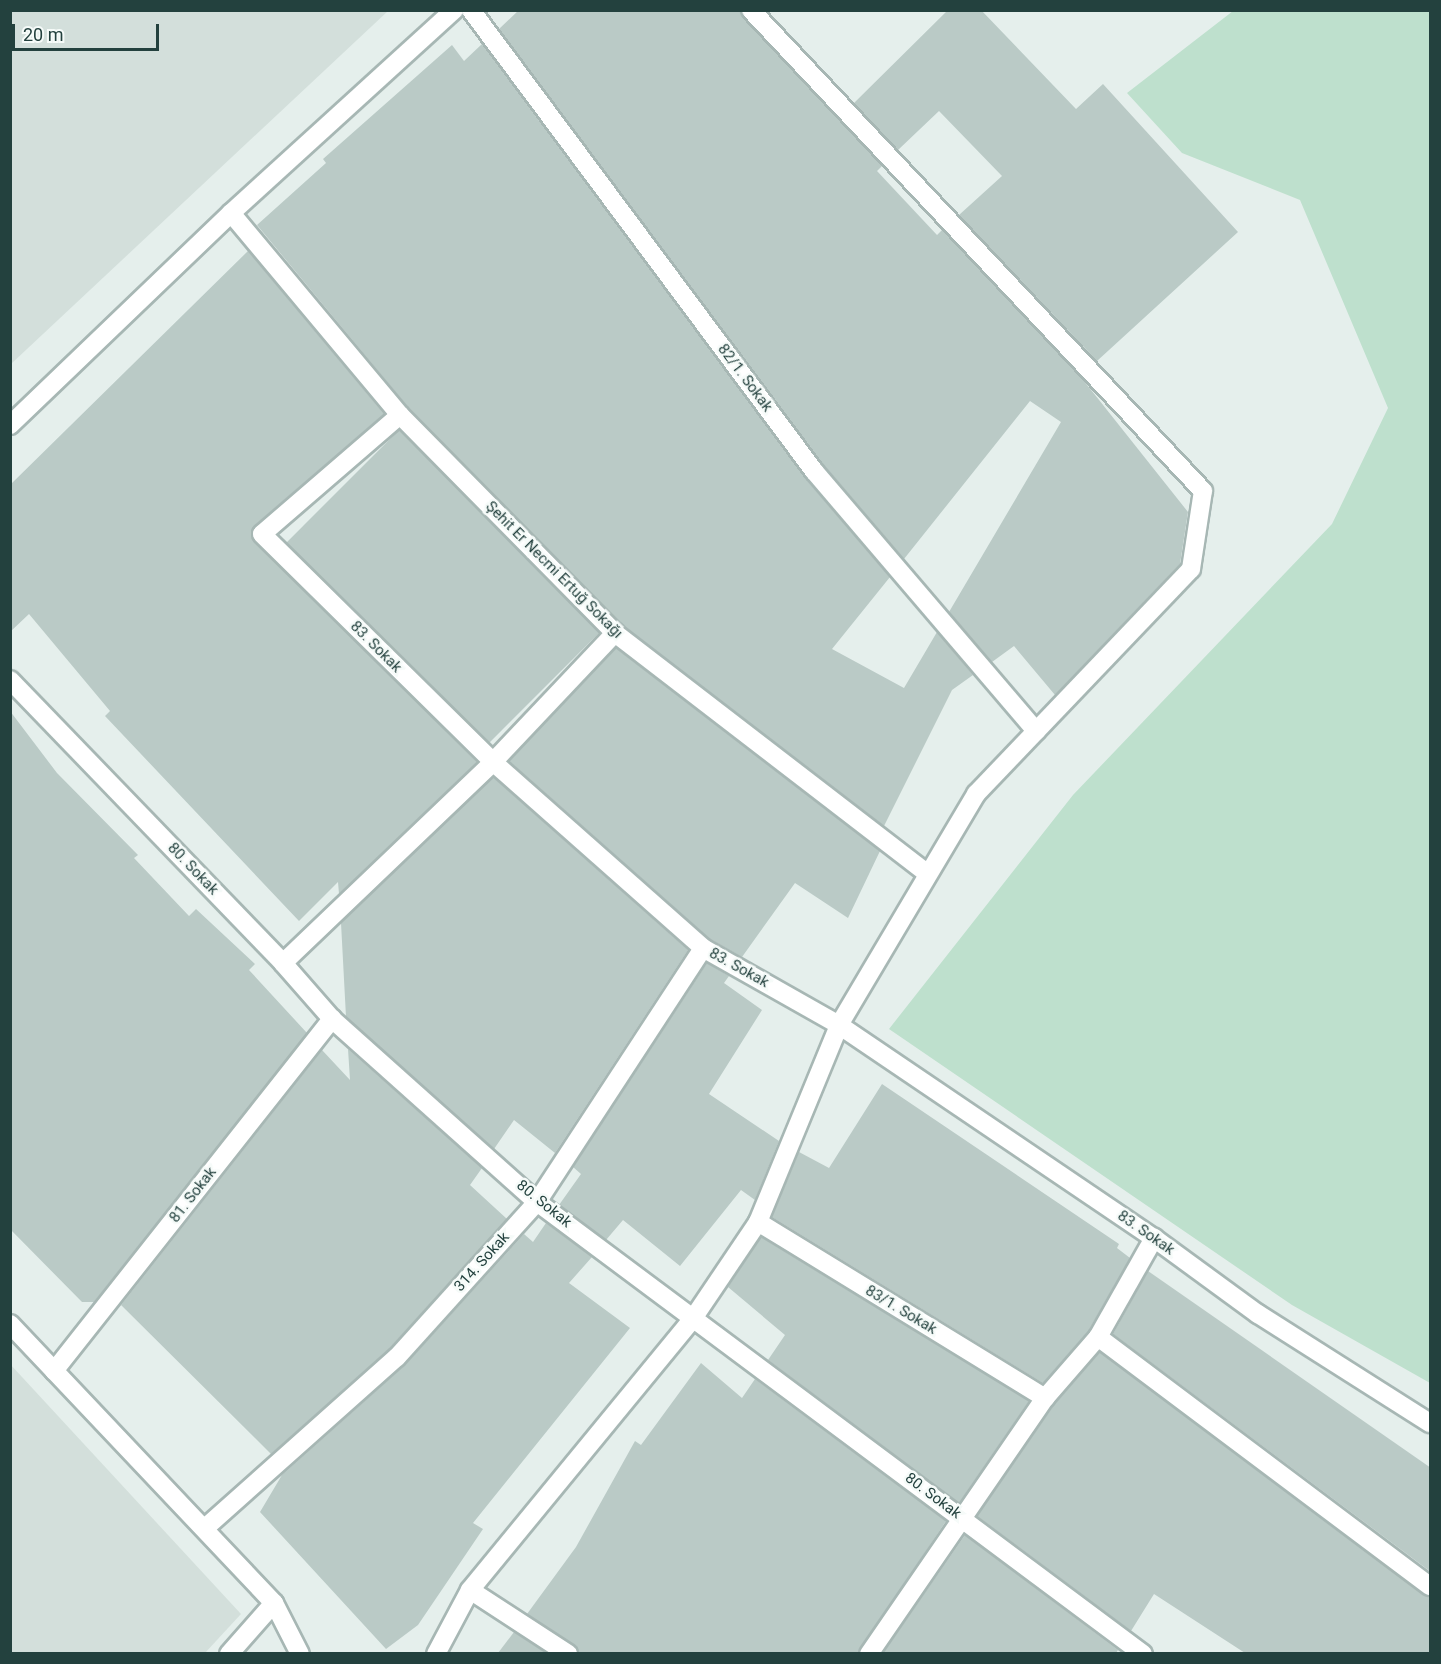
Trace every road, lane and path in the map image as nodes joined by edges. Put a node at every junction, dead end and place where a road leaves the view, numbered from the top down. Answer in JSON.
{"nodes":[{"id":1,"x":454,"y":10,"type":"edge"},
{"id":2,"x":471,"y":10,"type":"edge"},
{"id":3,"x":751,"y":10,"type":"edge"},
{"id":4,"x":231,"y":213,"type":"junction"},
{"id":5,"x":400,"y":415,"type":"junction"},
{"id":6,"x":10,"y":425,"type":"edge"},
{"id":7,"x":615,"y":633,"type":"junction"},
{"id":8,"x":10,"y":680,"type":"edge"},
{"id":9,"x":1036,"y":731,"type":"junction"},
{"id":10,"x":493,"y":762,"type":"junction"},
{"id":11,"x":927,"y":873,"type":"junction"},
{"id":12,"x":702,"y":948,"type":"junction"},
{"id":13,"x":283,"y":963,"type":"junction"},
{"id":14,"x":333,"y":1019,"type":"junction"},
{"id":15,"x":839,"y":1025,"type":"junction"},
{"id":16,"x":537,"y":1202,"type":"junction"},
{"id":17,"x":758,"y":1222,"type":"junction"},
{"id":18,"x":1154,"y":1238,"type":"junction"},
{"id":19,"x":694,"y":1317,"type":"junction"},
{"id":20,"x":10,"y":1324,"type":"edge"},
{"id":21,"x":1098,"y":1337,"type":"junction"},
{"id":22,"x":54,"y":1371,"type":"junction"},
{"id":23,"x":1045,"y":1398,"type":"junction"},
{"id":24,"x":1431,"y":1423,"type":"edge"},
{"id":25,"x":962,"y":1518,"type":"junction"},
{"id":26,"x":205,"y":1528,"type":"junction"},
{"id":27,"x":1431,"y":1586,"type":"edge"},
{"id":28,"x":470,"y":1590,"type":"junction"},
{"id":29,"x":274,"y":1603,"type":"junction"},
{"id":30,"x":229,"y":1653,"type":"edge"},
{"id":31,"x":300,"y":1653,"type":"edge"},
{"id":32,"x":436,"y":1653,"type":"edge"},
{"id":33,"x":568,"y":1653,"type":"edge"},
{"id":34,"x":869,"y":1653,"type":"edge"},
{"id":35,"x":1143,"y":1653,"type":"edge"}],
"edges":[{"from":1,"to":4,"type":"street"},
{"from":2,"to":9,"type":"street","name":"82/1. Sokak"},
{"from":3,"to":9,"type":"street"},
{"from":4,"to":5,"type":"street","name":"Şehit Er Necmi Ertuğ Sokağı"},
{"from":4,"to":6,"type":"street"},
{"from":5,"to":7,"type":"street","name":"Şehit Er Necmi Ertuğ Sokağı"},
{"from":5,"to":10,"type":"street","name":"83. Sokak"},
{"from":7,"to":10,"type":"street"},
{"from":7,"to":11,"type":"street","name":"Şehit Er Necmi Ertuğ Sokağı"},
{"from":8,"to":13,"type":"street","name":"80. Sokak"},
{"from":9,"to":11,"type":"street"},
{"from":10,"to":12,"type":"street","name":"83. Sokak"},
{"from":10,"to":13,"type":"street"},
{"from":11,"to":15,"type":"street"},
{"from":12,"to":15,"type":"street","name":"83. Sokak"},
{"from":12,"to":16,"type":"street","name":"314. Sokak"},
{"from":13,"to":14,"type":"street","name":"80. Sokak"},
{"from":14,"to":16,"type":"street","name":"80. Sokak"},
{"from":14,"to":22,"type":"street","name":"81. Sokak"},
{"from":15,"to":17,"type":"street"},
{"from":15,"to":18,"type":"street","name":"83. Sokak"},
{"from":16,"to":19,"type":"street","name":"80. Sokak"},
{"from":16,"to":26,"type":"street","name":"314. Sokak"},
{"from":17,"to":19,"type":"street"},
{"from":17,"to":23,"type":"street","name":"83/1. Sokak"},
{"from":18,"to":21,"type":"street"},
{"from":18,"to":24,"type":"street","name":"83. Sokak"},
{"from":19,"to":25,"type":"street","name":"80. Sokak"},
{"from":19,"to":28,"type":"street"},
{"from":20,"to":22,"type":"street"},
{"from":21,"to":23,"type":"street"},
{"from":21,"to":27,"type":"street"},
{"from":22,"to":26,"type":"street"},
{"from":23,"to":25,"type":"street"},
{"from":25,"to":34,"type":"street"},
{"from":25,"to":35,"type":"street","name":"80. Sokak"},
{"from":26,"to":29,"type":"street"},
{"from":28,"to":32,"type":"street"},
{"from":28,"to":33,"type":"street"},
{"from":29,"to":30,"type":"street"},
{"from":29,"to":31,"type":"street"}]}
